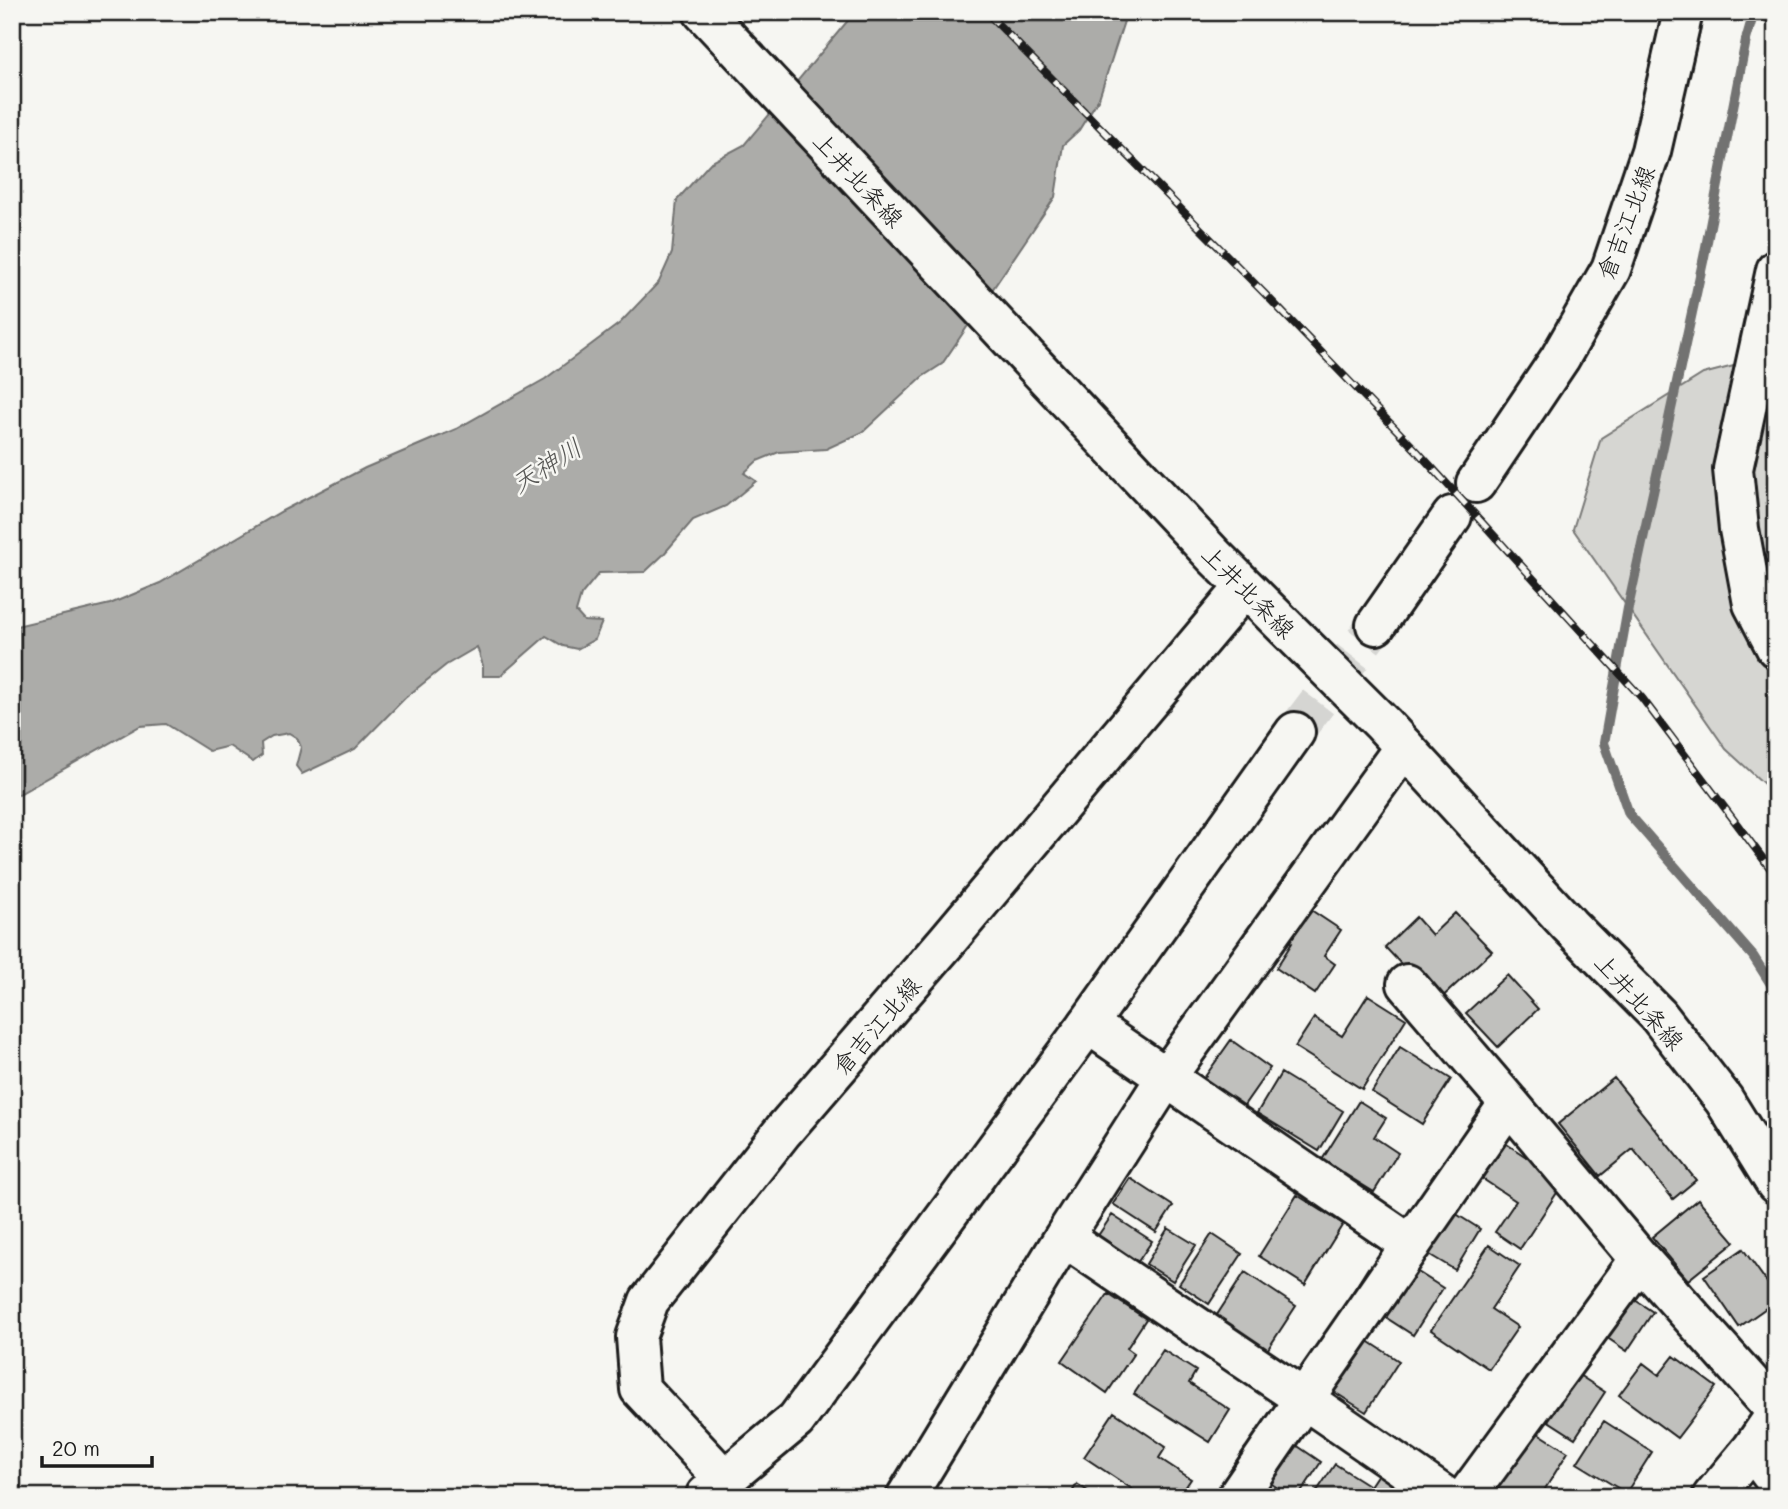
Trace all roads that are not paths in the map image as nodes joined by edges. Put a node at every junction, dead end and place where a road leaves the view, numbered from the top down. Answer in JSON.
{"nodes":[{"id":1,"x":703,"y":12,"type":"edge"},
{"id":2,"x":1683,"y":12,"type":"edge"},
{"id":3,"x":1776,"y":270,"type":"edge"},
{"id":4,"x":1476,"y":484,"type":"dead end"},
{"id":5,"x":1452,"y":516,"type":"dead end"},
{"id":6,"x":1245,"y":587,"type":"junction"},
{"id":7,"x":1376,"y":625,"type":"tunnel mouth"},
{"id":8,"x":1776,"y":648,"type":"edge"},
{"id":9,"x":1295,"y":732,"type":"tunnel mouth"},
{"id":10,"x":1404,"y":747,"type":"junction"},
{"id":11,"x":1407,"y":984,"type":"dead end"},
{"id":12,"x":1088,"y":1024,"type":"junction"},
{"id":13,"x":1167,"y":1076,"type":"junction"},
{"id":14,"x":1509,"y":1103,"type":"junction"},
{"id":15,"x":1776,"y":1184,"type":"edge"},
{"id":16,"x":1064,"y":1237,"type":"junction"},
{"id":17,"x":1411,"y":1245,"type":"junction"},
{"id":18,"x":1640,"y":1259,"type":"junction"},
{"id":19,"x":1304,"y":1399,"type":"junction"},
{"id":20,"x":1776,"y":1412,"type":"edge"},
{"id":21,"x":1752,"y":1449,"type":"junction"},
{"id":22,"x":1776,"y":1480,"type":"edge"},
{"id":23,"x":715,"y":1488,"type":"edge"},
{"id":24,"x":906,"y":1497,"type":"edge"},
{"id":25,"x":1237,"y":1497,"type":"edge"},
{"id":26,"x":1447,"y":1497,"type":"edge"},
{"id":27,"x":1466,"y":1497,"type":"edge"},
{"id":28,"x":1712,"y":1497,"type":"edge"}],
"edges":[{"from":1,"to":6,"type":"main road","name":"上井北条線"},
{"from":2,"to":4,"type":"main road","name":"倉吉江北線"},
{"from":3,"to":8,"type":"main road"},
{"from":5,"to":7,"type":"main road"},
{"from":6,"to":10,"type":"main road","name":"上井北条線"},
{"from":6,"to":23,"type":"main road","name":"倉吉江北線"},
{"from":9,"to":12,"type":"main road","name":"倉吉江北線"},
{"from":10,"to":13,"type":"main road"},
{"from":10,"to":15,"type":"main road","name":"上井北条線"},
{"from":11,"to":14,"type":"main road"},
{"from":12,"to":13,"type":"main road"},
{"from":12,"to":23,"type":"main road","name":"倉吉江北線"},
{"from":13,"to":16,"type":"main road"},
{"from":13,"to":17,"type":"main road"},
{"from":14,"to":17,"type":"main road"},
{"from":14,"to":18,"type":"main road"},
{"from":16,"to":19,"type":"main road"},
{"from":16,"to":24,"type":"main road"},
{"from":17,"to":19,"type":"main road"},
{"from":18,"to":20,"type":"main road"},
{"from":18,"to":27,"type":"main road"},
{"from":19,"to":25,"type":"main road"},
{"from":19,"to":26,"type":"main road"},
{"from":20,"to":21,"type":"main road"},
{"from":21,"to":22,"type":"main road"},
{"from":21,"to":28,"type":"main road"}]}
